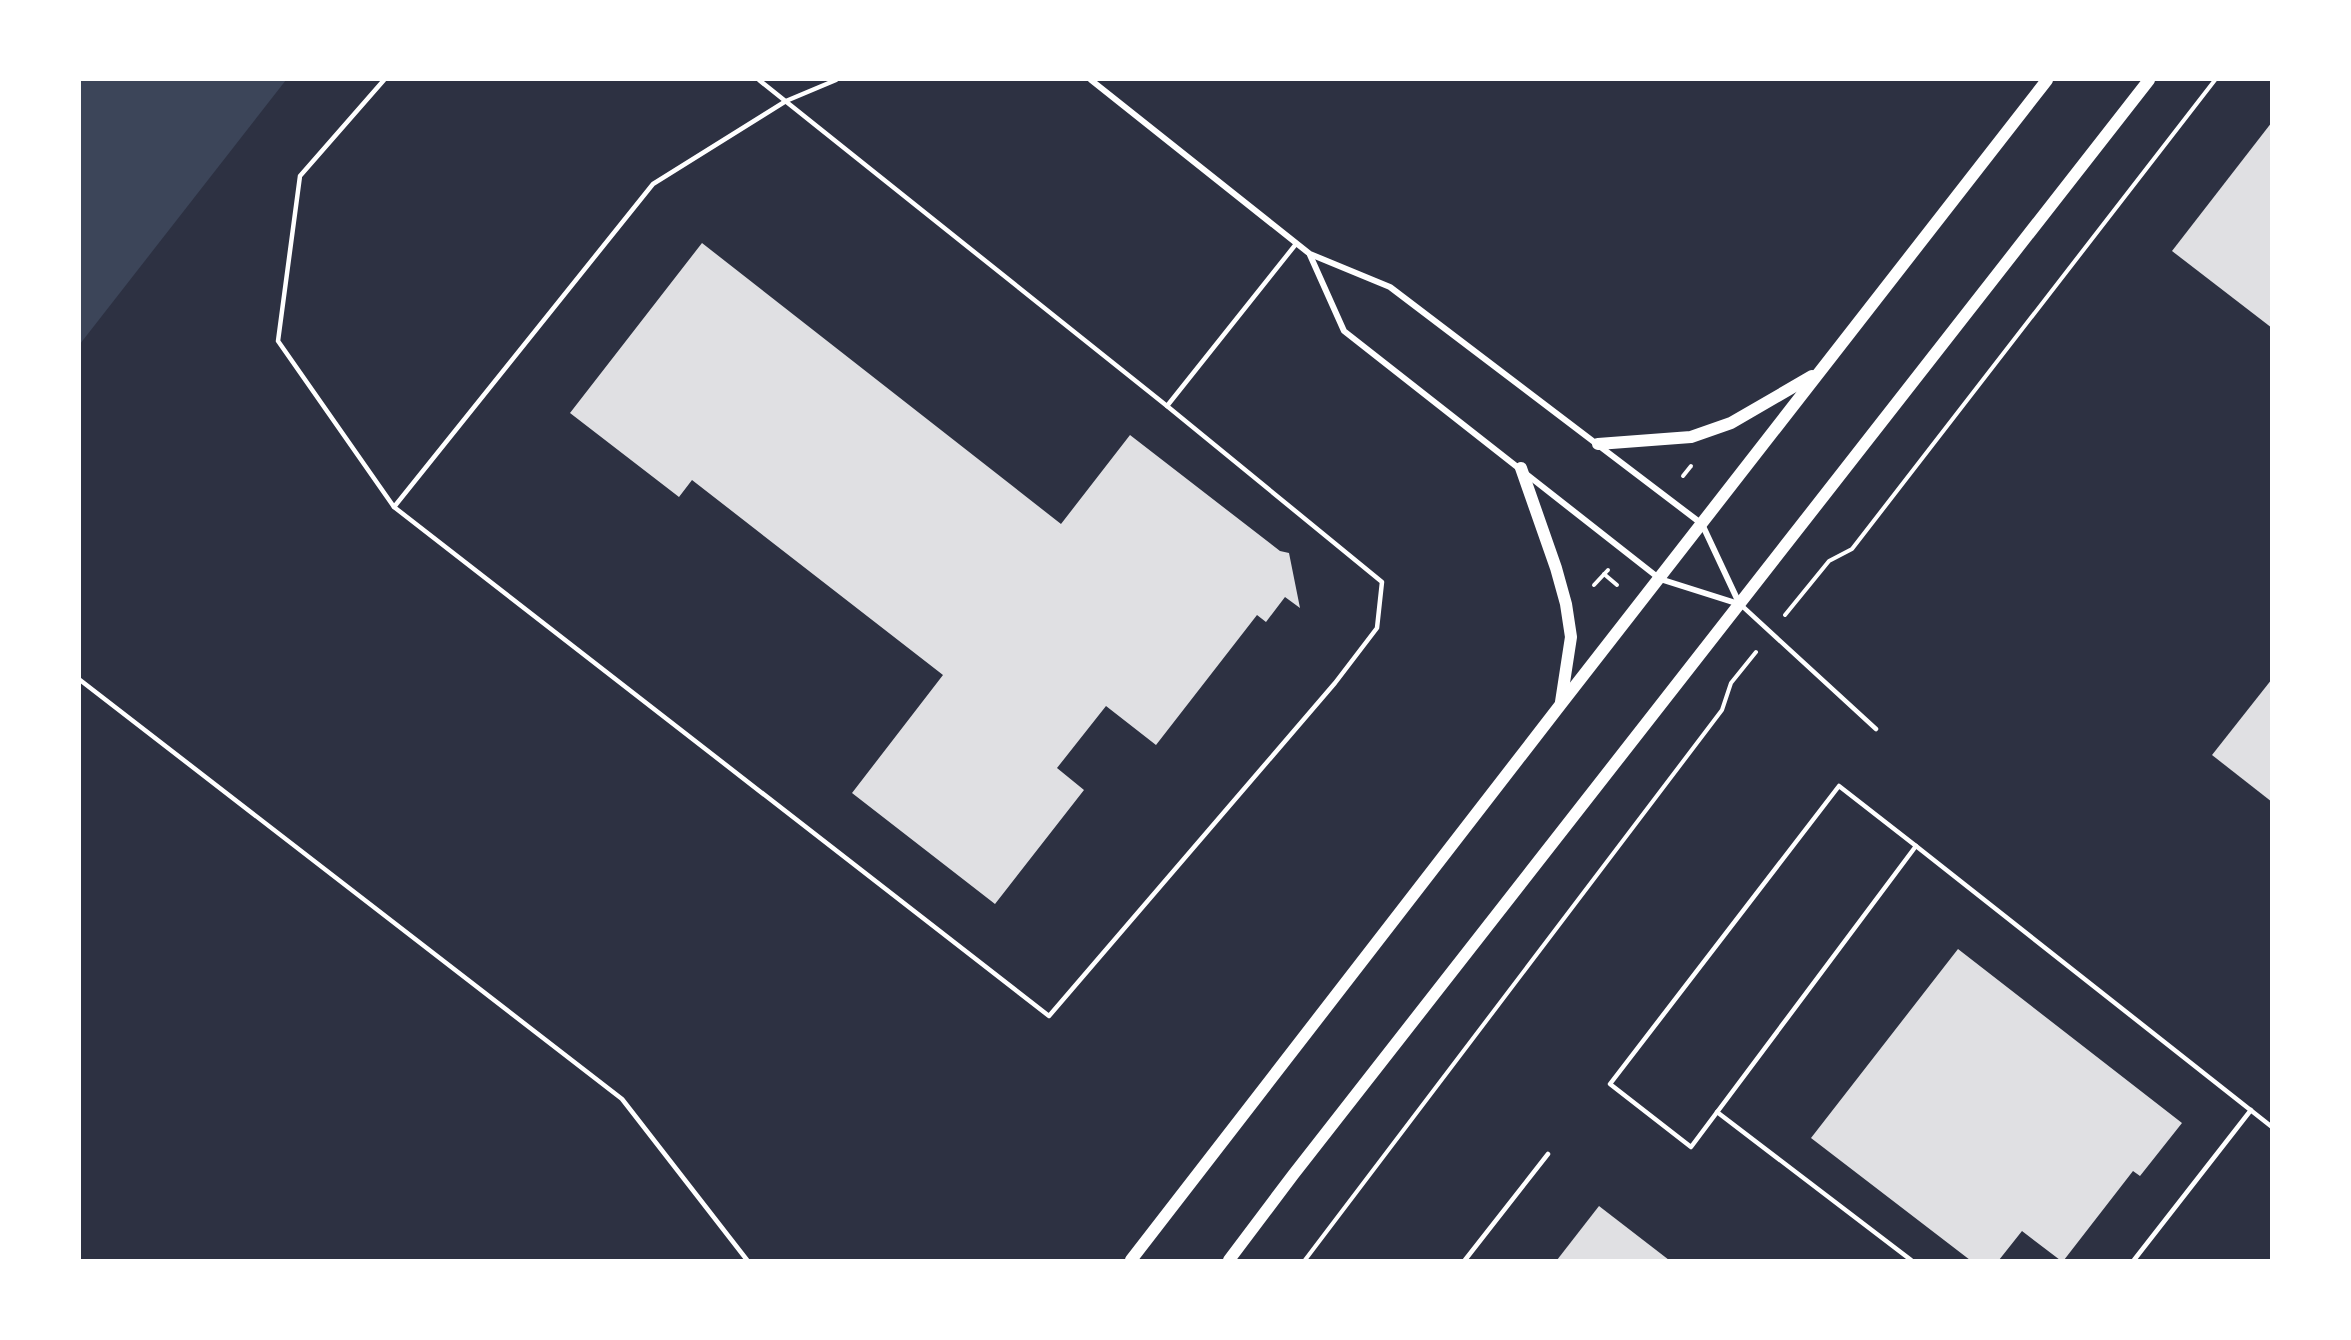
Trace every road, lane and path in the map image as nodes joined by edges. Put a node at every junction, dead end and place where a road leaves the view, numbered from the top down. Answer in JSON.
{"nodes":[{"id":1,"x":384,"y":80,"type":"edge"},
{"id":2,"x":759,"y":80,"type":"edge"},
{"id":3,"x":836,"y":80,"type":"edge"},
{"id":4,"x":1091,"y":80,"type":"edge"},
{"id":5,"x":2047,"y":80,"type":"edge"},
{"id":6,"x":2149,"y":80,"type":"edge"},
{"id":7,"x":2215,"y":80,"type":"edge"},
{"id":8,"x":786,"y":101,"type":"junction"},
{"id":9,"x":1296,"y":243,"type":"junction"},
{"id":10,"x":1310,"y":254,"type":"junction"},
{"id":11,"x":1818,"y":372,"type":"junction"},
{"id":12,"x":1167,"y":406,"type":"junction"},
{"id":13,"x":1598,"y":444,"type":"junction"},
{"id":14,"x":1521,"y":468,"type":"junction"},
{"id":15,"x":394,"y":507,"type":"junction"},
{"id":16,"x":1702,"y":524,"type":"junction"},
{"id":17,"x":1614,"y":563,"type":"dead end"},
{"id":18,"x":1604,"y":574,"type":"junction"},
{"id":19,"x":1660,"y":579,"type":"junction"},
{"id":20,"x":1594,"y":585,"type":"dead end"},
{"id":21,"x":1617,"y":585,"type":"dead end"},
{"id":22,"x":1739,"y":603,"type":"junction"},
{"id":23,"x":1771,"y":633,"type":"junction"},
{"id":24,"x":80,"y":680,"type":"edge"},
{"id":25,"x":1561,"y":704,"type":"junction"},
{"id":26,"x":1876,"y":729,"type":"dead end"},
{"id":27,"x":1916,"y":846,"type":"junction"},
{"id":28,"x":2251,"y":1110,"type":"junction"},
{"id":29,"x":1717,"y":1112,"type":"junction"},
{"id":30,"x":2271,"y":1127,"type":"edge"},
{"id":31,"x":1548,"y":1154,"type":"dead end"},
{"id":32,"x":747,"y":1260,"type":"edge"},
{"id":33,"x":1131,"y":1260,"type":"edge"},
{"id":34,"x":1229,"y":1260,"type":"edge"},
{"id":35,"x":1305,"y":1260,"type":"edge"},
{"id":36,"x":1465,"y":1260,"type":"edge"},
{"id":37,"x":1911,"y":1260,"type":"edge"},
{"id":38,"x":2134,"y":1260,"type":"edge"}],
"edges":[{"from":1,"to":15,"type":"lane"},
{"from":2,"to":8,"type":"lane"},
{"from":3,"to":8,"type":"lane"},
{"from":4,"to":9,"type":"street"},
{"from":5,"to":11,"type":"main road"},
{"from":6,"to":22,"type":"main road"},
{"from":7,"to":23,"type":"path"},
{"from":8,"to":12,"type":"lane"},
{"from":8,"to":15,"type":"lane"},
{"from":9,"to":10,"type":"street"},
{"from":9,"to":12,"type":"lane"},
{"from":10,"to":13,"type":"street"},
{"from":10,"to":14,"type":"street"},
{"from":11,"to":13,"type":"main road"},
{"from":11,"to":16,"type":"main road"},
{"from":12,"to":15,"type":"lane"},
{"from":13,"to":16,"type":"street"},
{"from":14,"to":19,"type":"street"},
{"from":14,"to":25,"type":"main road"},
{"from":16,"to":19,"type":"main road"},
{"from":16,"to":22,"type":"street"},
{"from":17,"to":18,"type":"path"},
{"from":18,"to":20,"type":"path"},
{"from":18,"to":21,"type":"path"},
{"from":19,"to":22,"type":"street"},
{"from":19,"to":25,"type":"main road"},
{"from":22,"to":23,"type":"lane"},
{"from":22,"to":34,"type":"main road"},
{"from":23,"to":26,"type":"lane"},
{"from":23,"to":35,"type":"path"},
{"from":24,"to":32,"type":"lane"},
{"from":25,"to":33,"type":"main road"},
{"from":27,"to":28,"type":"lane"},
{"from":27,"to":29,"type":"lane"},
{"from":27,"to":29,"type":"lane"},
{"from":28,"to":30,"type":"lane"},
{"from":28,"to":38,"type":"lane"},
{"from":29,"to":37,"type":"lane"},
{"from":31,"to":36,"type":"lane"}]}
